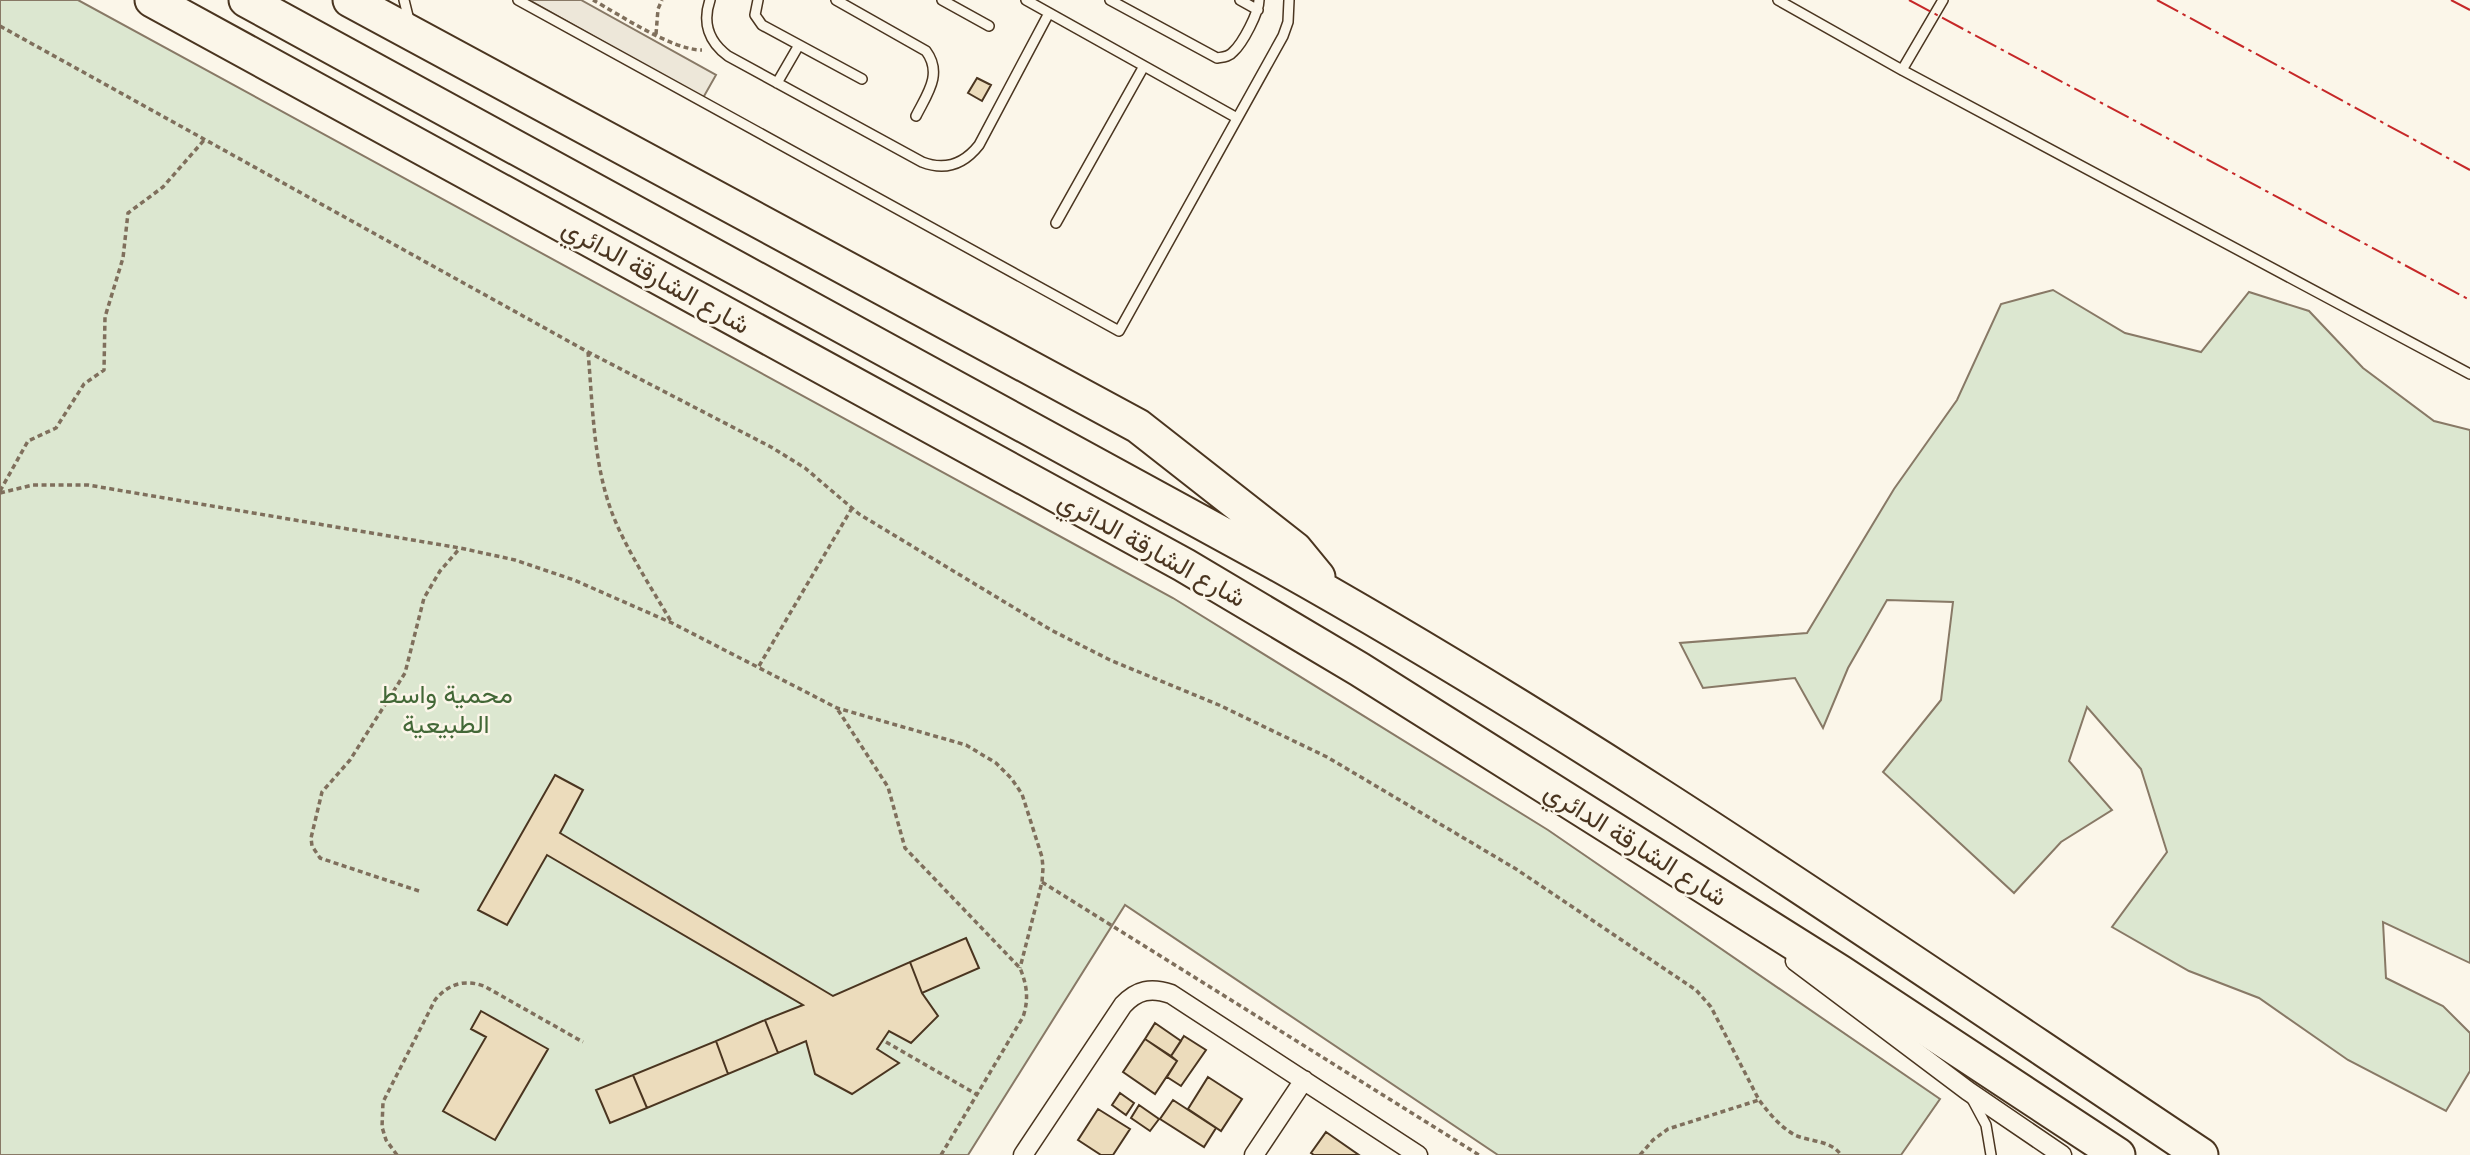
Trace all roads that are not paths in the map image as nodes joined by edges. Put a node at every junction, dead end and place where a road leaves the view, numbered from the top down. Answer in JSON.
{"nodes":[{"id":1,"x":152,"y":0,"type":"edge"},
{"id":2,"x":246,"y":0,"type":"edge"},
{"id":3,"x":350,"y":0,"type":"edge"},
{"id":4,"x":404,"y":0,"type":"edge"},
{"id":5,"x":518,"y":0,"type":"edge"},
{"id":6,"x":710,"y":0,"type":"edge"},
{"id":7,"x":758,"y":0,"type":"edge"},
{"id":8,"x":942,"y":0,"type":"edge"},
{"id":9,"x":1026,"y":0,"type":"edge"},
{"id":10,"x":1110,"y":0,"type":"edge"},
{"id":11,"x":1240,"y":0,"type":"edge"},
{"id":12,"x":1259,"y":0,"type":"edge"},
{"id":13,"x":1289,"y":0,"type":"edge"},
{"id":14,"x":1778,"y":0,"type":"edge"},
{"id":15,"x":1943,"y":0,"type":"edge"},
{"id":16,"x":839,"y":1,"type":"edge"},
{"id":17,"x":1258,"y":10,"type":"junction"},
{"id":18,"x":1049,"y":13,"type":"junction"},
{"id":19,"x":989,"y":26,"type":"dead end"},
{"id":20,"x":414,"y":35,"type":"junction"},
{"id":21,"x":799,"y":45,"type":"junction"},
{"id":22,"x":1144,"y":66,"type":"junction"},
{"id":23,"x":1902,"y":70,"type":"junction"},
{"id":24,"x":862,"y":79,"type":"dead end"},
{"id":25,"x":777,"y":83,"type":"junction"},
{"id":26,"x":916,"y":116,"type":"dead end"},
{"id":27,"x":1237,"y":118,"type":"junction"},
{"id":28,"x":1056,"y":223,"type":"dead end"},
{"id":29,"x":2470,"y":374,"type":"edge"},
{"id":30,"x":1333,"y":595,"type":"junction"},
{"id":31,"x":1723,"y":899,"type":"junction"},
{"id":32,"x":1304,"y":1080,"type":"junction"},
{"id":33,"x":1968,"y":1091,"type":"junction"},
{"id":34,"x":1023,"y":1155,"type":"edge"},
{"id":35,"x":1254,"y":1155,"type":"edge"},
{"id":36,"x":1418,"y":1155,"type":"edge"},
{"id":37,"x":1991,"y":1155,"type":"edge"},
{"id":38,"x":2062,"y":1155,"type":"edge"},
{"id":39,"x":2119,"y":1155,"type":"edge"},
{"id":40,"x":2201,"y":1155,"type":"edge"}],
"edges":[{"from":1,"to":31,"type":"highway","name":"شارع الشارقة الدائري"},
{"from":2,"to":30,"type":"highway","name":"شارع الشارقة الدائري"},
{"from":3,"to":20,"type":"highway"},
{"from":4,"to":20,"type":"lane"},
{"from":5,"to":27,"type":"lane"},
{"from":6,"to":25,"type":"lane"},
{"from":7,"to":21,"type":"lane"},
{"from":8,"to":19,"type":"lane"},
{"from":9,"to":18,"type":"lane"},
{"from":10,"to":17,"type":"lane"},
{"from":11,"to":17,"type":"lane"},
{"from":12,"to":17,"type":"lane"},
{"from":13,"to":27,"type":"lane"},
{"from":14,"to":23,"type":"lane"},
{"from":15,"to":23,"type":"lane"},
{"from":16,"to":26,"type":"lane"},
{"from":18,"to":22,"type":"lane"},
{"from":18,"to":25,"type":"lane"},
{"from":20,"to":30,"type":"highway"},
{"from":21,"to":24,"type":"lane"},
{"from":21,"to":25,"type":"lane"},
{"from":22,"to":27,"type":"lane"},
{"from":22,"to":28,"type":"lane"},
{"from":23,"to":29,"type":"lane"},
{"from":30,"to":40,"type":"highway","name":"شارع الشارقة الدائري"},
{"from":31,"to":33,"type":"street"},
{"from":31,"to":39,"type":"highway","name":"شارع الشارقة الدائري"},
{"from":32,"to":34,"type":"street"},
{"from":32,"to":35,"type":"street"},
{"from":32,"to":36,"type":"street"},
{"from":33,"to":37,"type":"lane"},
{"from":33,"to":38,"type":"street"}]}
